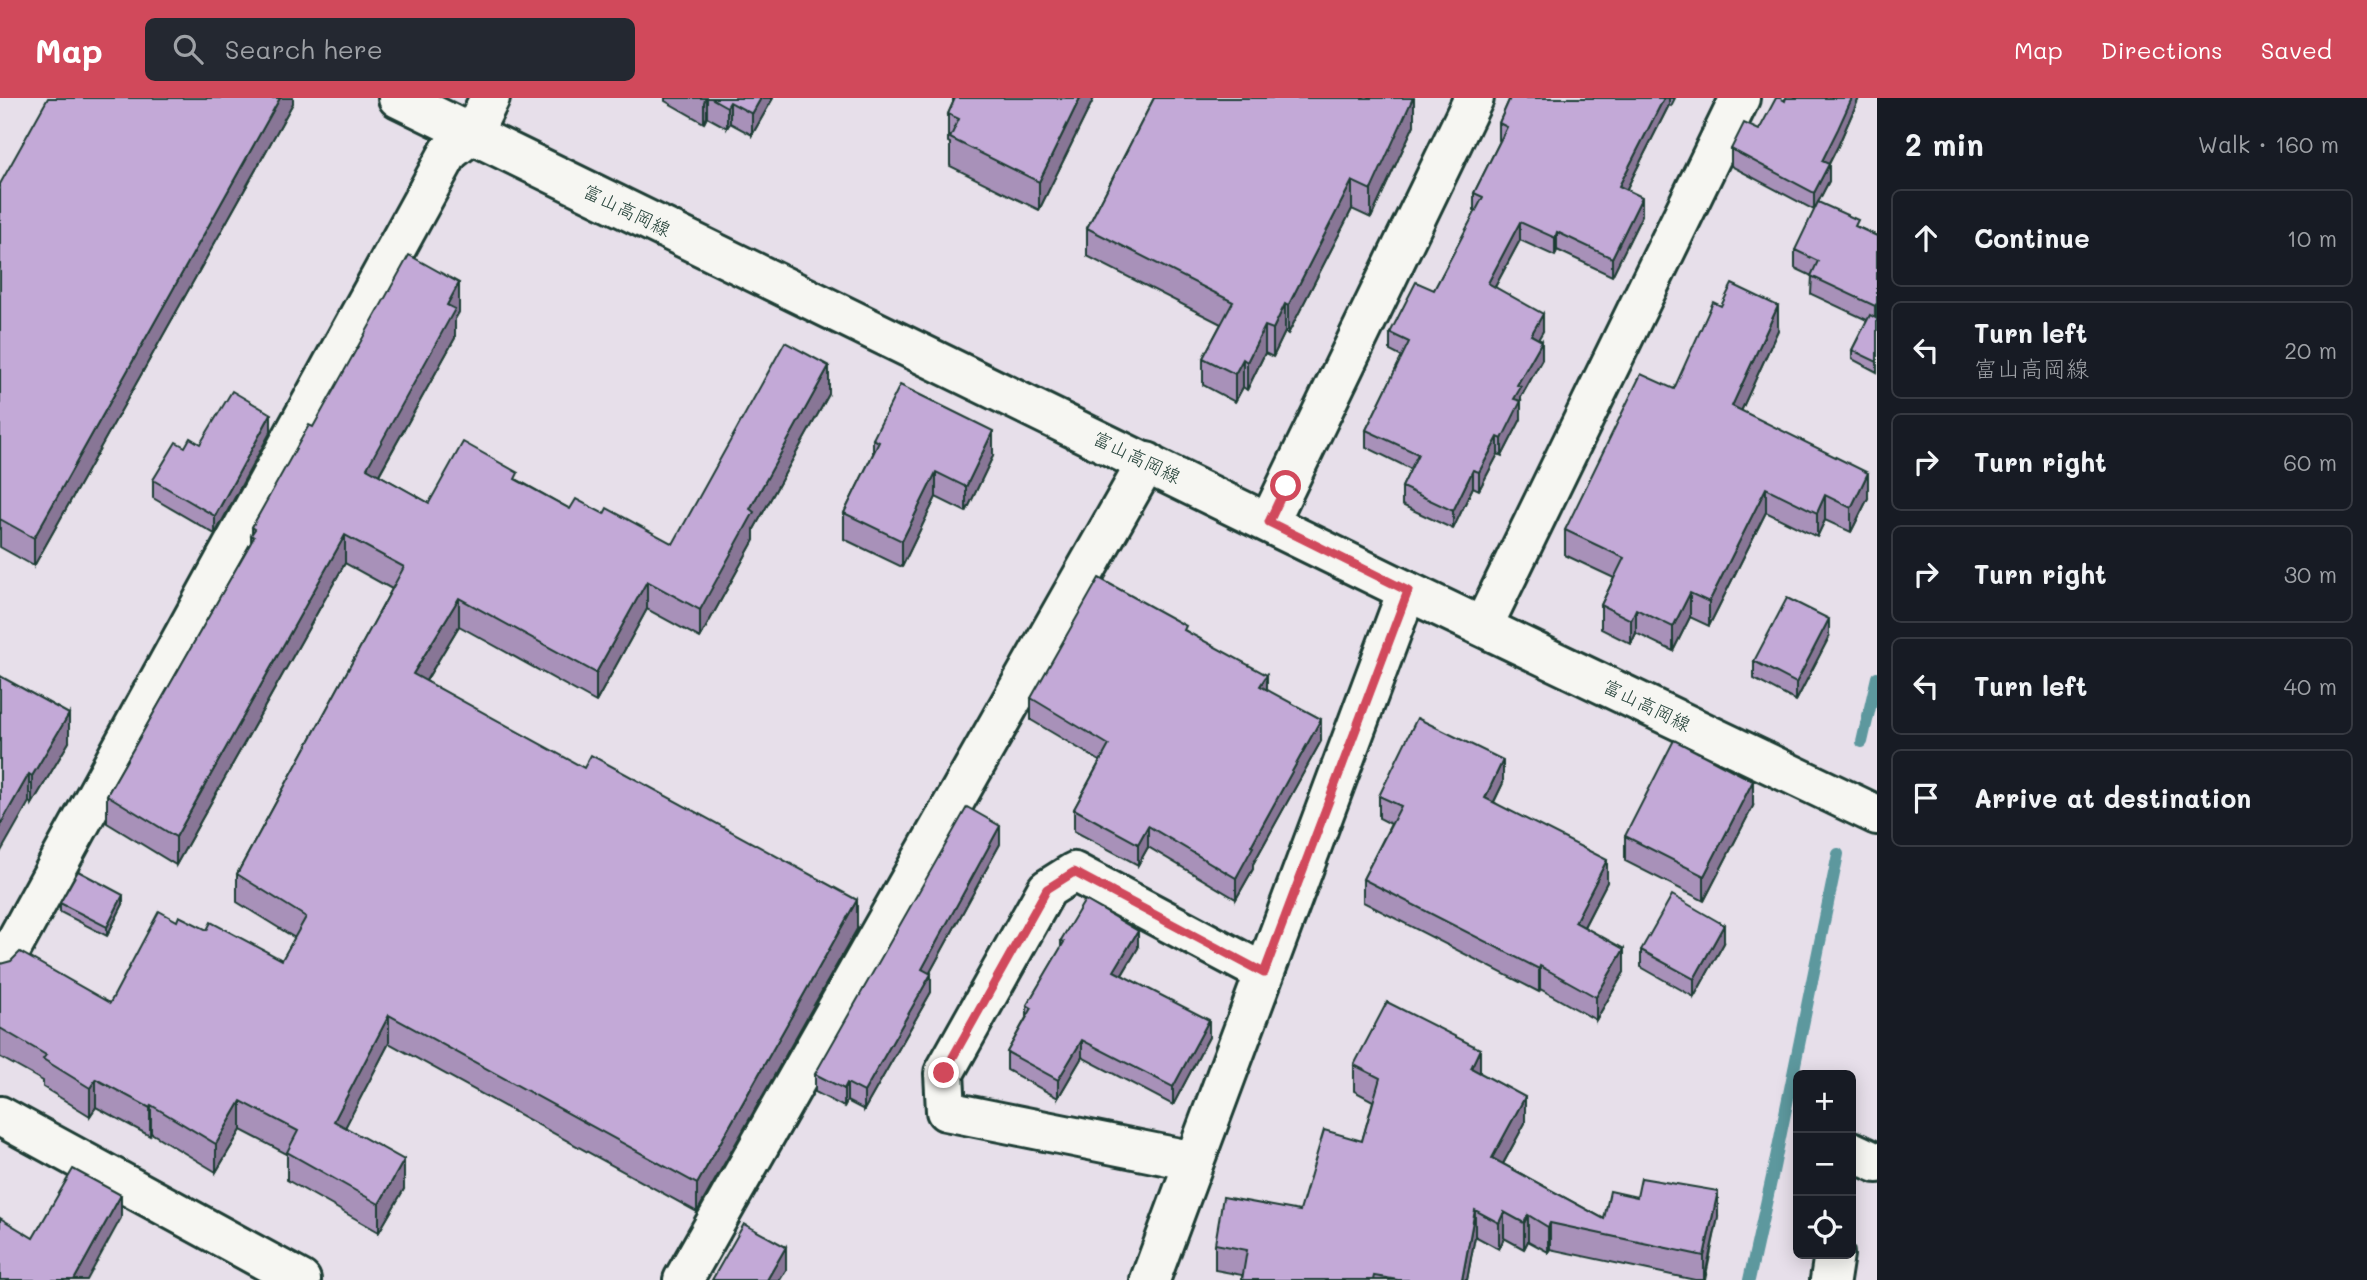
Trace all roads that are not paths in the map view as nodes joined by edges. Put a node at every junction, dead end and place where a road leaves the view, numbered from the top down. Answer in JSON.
{"nodes":[{"id":1,"x":398,"y":98,"type":"edge"},
{"id":2,"x":490,"y":98,"type":"edge"},
{"id":3,"x":1474,"y":98,"type":"edge"},
{"id":4,"x":1740,"y":98,"type":"edge"},
{"id":5,"x":472,"y":135,"type":"junction"},
{"id":6,"x":1147,"y":462,"type":"junction"},
{"id":7,"x":1269,"y":522,"type":"junction"},
{"id":8,"x":1408,"y":591,"type":"junction"},
{"id":9,"x":1483,"y":626,"type":"junction"},
{"id":10,"x":1877,"y":815,"type":"edge"},
{"id":11,"x":0,"y":970,"type":"edge"},
{"id":12,"x":1264,"y":973,"type":"junction"},
{"id":13,"x":0,"y":1116,"type":"edge"},
{"id":14,"x":1856,"y":1153,"type":"edge"},
{"id":15,"x":1194,"y":1161,"type":"junction"},
{"id":16,"x":1877,"y":1163,"type":"edge"},
{"id":17,"x":1833,"y":1259,"type":"edge"},
{"id":18,"x":301,"y":1280,"type":"edge"},
{"id":19,"x":683,"y":1280,"type":"edge"},
{"id":20,"x":1150,"y":1280,"type":"edge"},
{"id":21,"x":1830,"y":1280,"type":"edge"}],
"edges":[{"from":1,"to":5,"type":"street","name":"富山高岡線"},
{"from":2,"to":5,"type":"street"},
{"from":3,"to":7,"type":"street"},
{"from":4,"to":9,"type":"street"},
{"from":5,"to":6,"type":"street","name":"富山高岡線"},
{"from":5,"to":11,"type":"street"},
{"from":6,"to":7,"type":"street","name":"富山高岡線"},
{"from":6,"to":19,"type":"street"},
{"from":7,"to":8,"type":"street","name":"富山高岡線"},
{"from":8,"to":9,"type":"street","name":"富山高岡線"},
{"from":8,"to":12,"type":"street"},
{"from":9,"to":10,"type":"street","name":"富山高岡線"},
{"from":12,"to":15,"type":"street"},
{"from":12,"to":15,"type":"street"},
{"from":13,"to":18,"type":"street"},
{"from":14,"to":16,"type":"street"},
{"from":15,"to":20,"type":"street"},
{"from":17,"to":21,"type":"street"}]}
